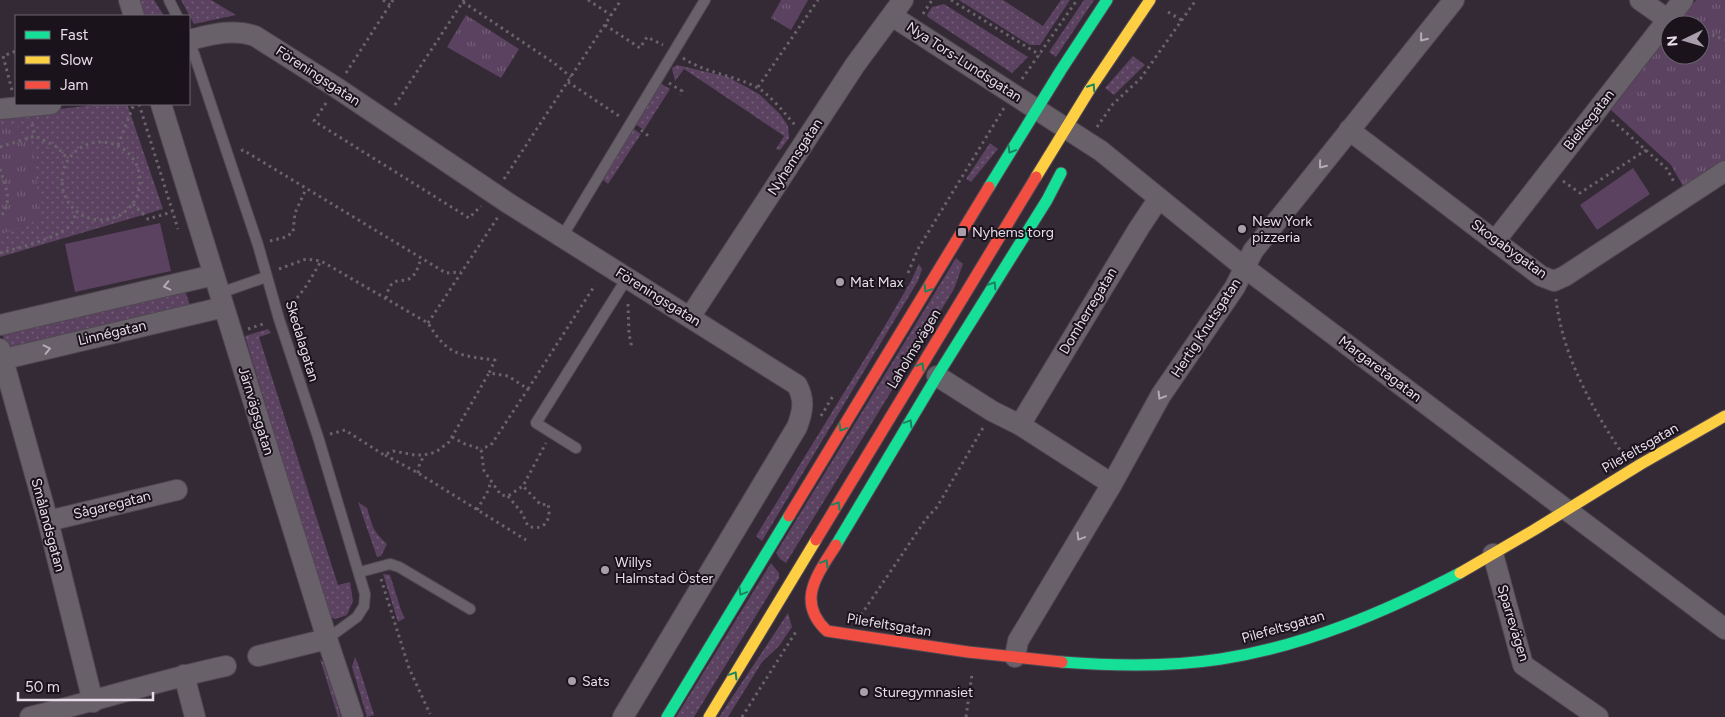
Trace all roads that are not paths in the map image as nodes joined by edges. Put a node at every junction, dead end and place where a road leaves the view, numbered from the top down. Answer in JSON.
{"nodes":[{"id":1,"x":129,"y":0,"type":"edge"},
{"id":2,"x":169,"y":0,"type":"edge"},
{"id":3,"x":705,"y":0,"type":"edge"},
{"id":4,"x":1107,"y":0,"type":"edge"},
{"id":5,"x":1150,"y":0,"type":"edge"},
{"id":6,"x":1454,"y":0,"type":"edge"},
{"id":7,"x":1640,"y":0,"type":"edge"},
{"id":8,"x":1683,"y":0,"type":"edge"},
{"id":9,"x":898,"y":8,"type":"edge"},
{"id":10,"x":134,"y":15,"type":"edge"},
{"id":11,"x":176,"y":15,"type":"edge"},
{"id":12,"x":1661,"y":15,"type":"edge"},
{"id":13,"x":1670,"y":15,"type":"edge"},
{"id":14,"x":1660,"y":28,"type":"edge"},
{"id":15,"x":190,"y":40,"type":"edge"},
{"id":16,"x":190,"y":43,"type":"edge"},
{"id":17,"x":40,"y":105,"type":"edge"},
{"id":18,"x":161,"y":105,"type":"edge"},
{"id":19,"x":9,"y":108,"type":"edge"},
{"id":20,"x":1036,"y":109,"type":"junction"},
{"id":21,"x":1066,"y":128,"type":"junction"},
{"id":22,"x":1349,"y":130,"type":"junction"},
{"id":23,"x":1725,"y":170,"type":"edge"},
{"id":24,"x":1061,"y":173,"type":"dead end"},
{"id":25,"x":1159,"y":198,"type":"junction"},
{"id":26,"x":562,"y":237,"type":"junction"},
{"id":27,"x":997,"y":241,"type":"junction"},
{"id":28,"x":1495,"y":241,"type":"junction"},
{"id":29,"x":1006,"y":264,"type":"junction"},
{"id":30,"x":1244,"y":268,"type":"junction"},
{"id":31,"x":266,"y":277,"type":"junction"},
{"id":32,"x":627,"y":278,"type":"junction"},
{"id":33,"x":220,"y":292,"type":"junction"},
{"id":34,"x":690,"y":317,"type":"junction"},
{"id":35,"x":0,"y":325,"type":"edge"},
{"id":36,"x":1,"y":356,"type":"edge"},
{"id":37,"x":937,"y":376,"type":"junction"},
{"id":38,"x":1725,"y":416,"type":"edge"},
{"id":39,"x":1020,"y":425,"type":"junction"},
{"id":40,"x":576,"y":448,"type":"dead end"},
{"id":41,"x":1112,"y":484,"type":"junction"},
{"id":42,"x":177,"y":490,"type":"dead end"},
{"id":43,"x":1567,"y":510,"type":"junction"},
{"id":44,"x":48,"y":521,"type":"junction"},
{"id":45,"x":1493,"y":554,"type":"junction"},
{"id":46,"x":360,"y":572,"type":"junction"},
{"id":47,"x":470,"y":609,"type":"dead end"},
{"id":48,"x":1725,"y":628,"type":"edge"},
{"id":49,"x":327,"y":638,"type":"junction"},
{"id":50,"x":258,"y":656,"type":"dead end"},
{"id":51,"x":1015,"y":657,"type":"junction"},
{"id":52,"x":226,"y":666,"type":"dead end"},
{"id":53,"x":184,"y":675,"type":"junction"},
{"id":54,"x":93,"y":702,"type":"junction"},
{"id":55,"x":30,"y":717,"type":"edge"},
{"id":56,"x":195,"y":717,"type":"edge"},
{"id":57,"x":353,"y":717,"type":"edge"},
{"id":58,"x":623,"y":717,"type":"edge"},
{"id":59,"x":667,"y":717,"type":"edge"},
{"id":60,"x":709,"y":717,"type":"edge"},
{"id":61,"x":1598,"y":717,"type":"edge"}],
"edges":[{"from":1,"to":10,"type":"street"},
{"from":2,"to":11,"type":"lane"},
{"from":3,"to":26,"type":"lane"},
{"from":4,"to":20,"type":"main road","name":"Laholmsvägen"},
{"from":21,"to":5,"type":"main road","name":"Laholmsvägen","one_way":true},
{"from":6,"to":22,"type":"street","name":"Hertig Knutsgatan","one_way":true},
{"from":7,"to":12,"type":"street"},
{"from":8,"to":13,"type":"street","name":"Bielkegatan"},
{"from":9,"to":20,"type":"street","name":"Nya Tors-Lundsgatan"},
{"from":9,"to":34,"type":"street","name":"Nyhemsgatan"},
{"from":14,"to":28,"type":"street","name":"Bielkegatan"},
{"from":15,"to":26,"type":"street","name":"Föreningsgatan"},
{"from":16,"to":31,"type":"lane","name":"Skedalagatan"},
{"from":17,"to":19,"type":"street"},
{"from":18,"to":33,"type":"street","name":"Järnvägsgatan"},
{"from":20,"to":21,"type":"street","name":"Margaretagatan"},
{"from":20,"to":59,"type":"main road","name":"Laholmsvägen","one_way":true},
{"from":21,"to":25,"type":"street","name":"Margaretagatan"},
{"from":21,"to":27,"type":"main road","name":"Laholmsvägen"},
{"from":22,"to":28,"type":"street","name":"Skogabygatan"},
{"from":22,"to":30,"type":"street","name":"Hertig Knutsgatan","one_way":true},
{"from":23,"to":28,"type":"street","name":"Skogabygatan"},
{"from":24,"to":29,"type":"main road"},
{"from":25,"to":30,"type":"street","name":"Margaretagatan"},
{"from":25,"to":39,"type":"street","name":"Domherregatan"},
{"from":26,"to":32,"type":"street","name":"Föreningsgatan"},
{"from":27,"to":29,"type":"lane"},
{"from":60,"to":27,"type":"main road","name":"Laholmsvägen","one_way":true},
{"from":37,"to":29,"type":"main road","one_way":true},
{"from":30,"to":41,"type":"street","name":"Hertig Knutsgatan","one_way":true},
{"from":30,"to":43,"type":"street","name":"Margaretagatan"},
{"from":31,"to":33,"type":"lane"},
{"from":31,"to":46,"type":"lane","name":"Skedalagatan"},
{"from":32,"to":34,"type":"street","name":"Föreningsgatan"},
{"from":32,"to":40,"type":"lane"},
{"from":33,"to":35,"type":"street","one_way":true},
{"from":36,"to":33,"type":"street","name":"Linnégatan","one_way":true},
{"from":33,"to":49,"type":"street","name":"Järnvägsgatan"},
{"from":34,"to":58,"type":"street","name":"Föreningsgatan"},
{"from":36,"to":44,"type":"street","name":"Smålandsgatan"},
{"from":37,"to":39,"type":"street"},
{"from":51,"to":37,"type":"main road","name":"Pilefeltsgatan","one_way":true},
{"from":38,"to":43,"type":"main road","name":"Pilefeltsgatan"},
{"from":39,"to":41,"type":"street"},
{"from":41,"to":51,"type":"street","name":"Hertig Knutsgatan","one_way":true},
{"from":42,"to":44,"type":"street","name":"Sågaregatan"},
{"from":43,"to":45,"type":"main road","name":"Pilefeltsgatan"},
{"from":43,"to":48,"type":"street","name":"Margaretagatan"},
{"from":44,"to":54,"type":"street","name":"Smålandsgatan"},
{"from":45,"to":51,"type":"main road","name":"Pilefeltsgatan"},
{"from":45,"to":61,"type":"street","name":"Sparrevägen"},
{"from":46,"to":47,"type":"lane"},
{"from":46,"to":49,"type":"lane","name":"Skedalagatan"},
{"from":49,"to":50,"type":"street"},
{"from":49,"to":57,"type":"street","name":"Järnvägsgatan"},
{"from":52,"to":53,"type":"street"},
{"from":53,"to":54,"type":"street"},
{"from":53,"to":56,"type":"street"},
{"from":54,"to":55,"type":"street"}]}
